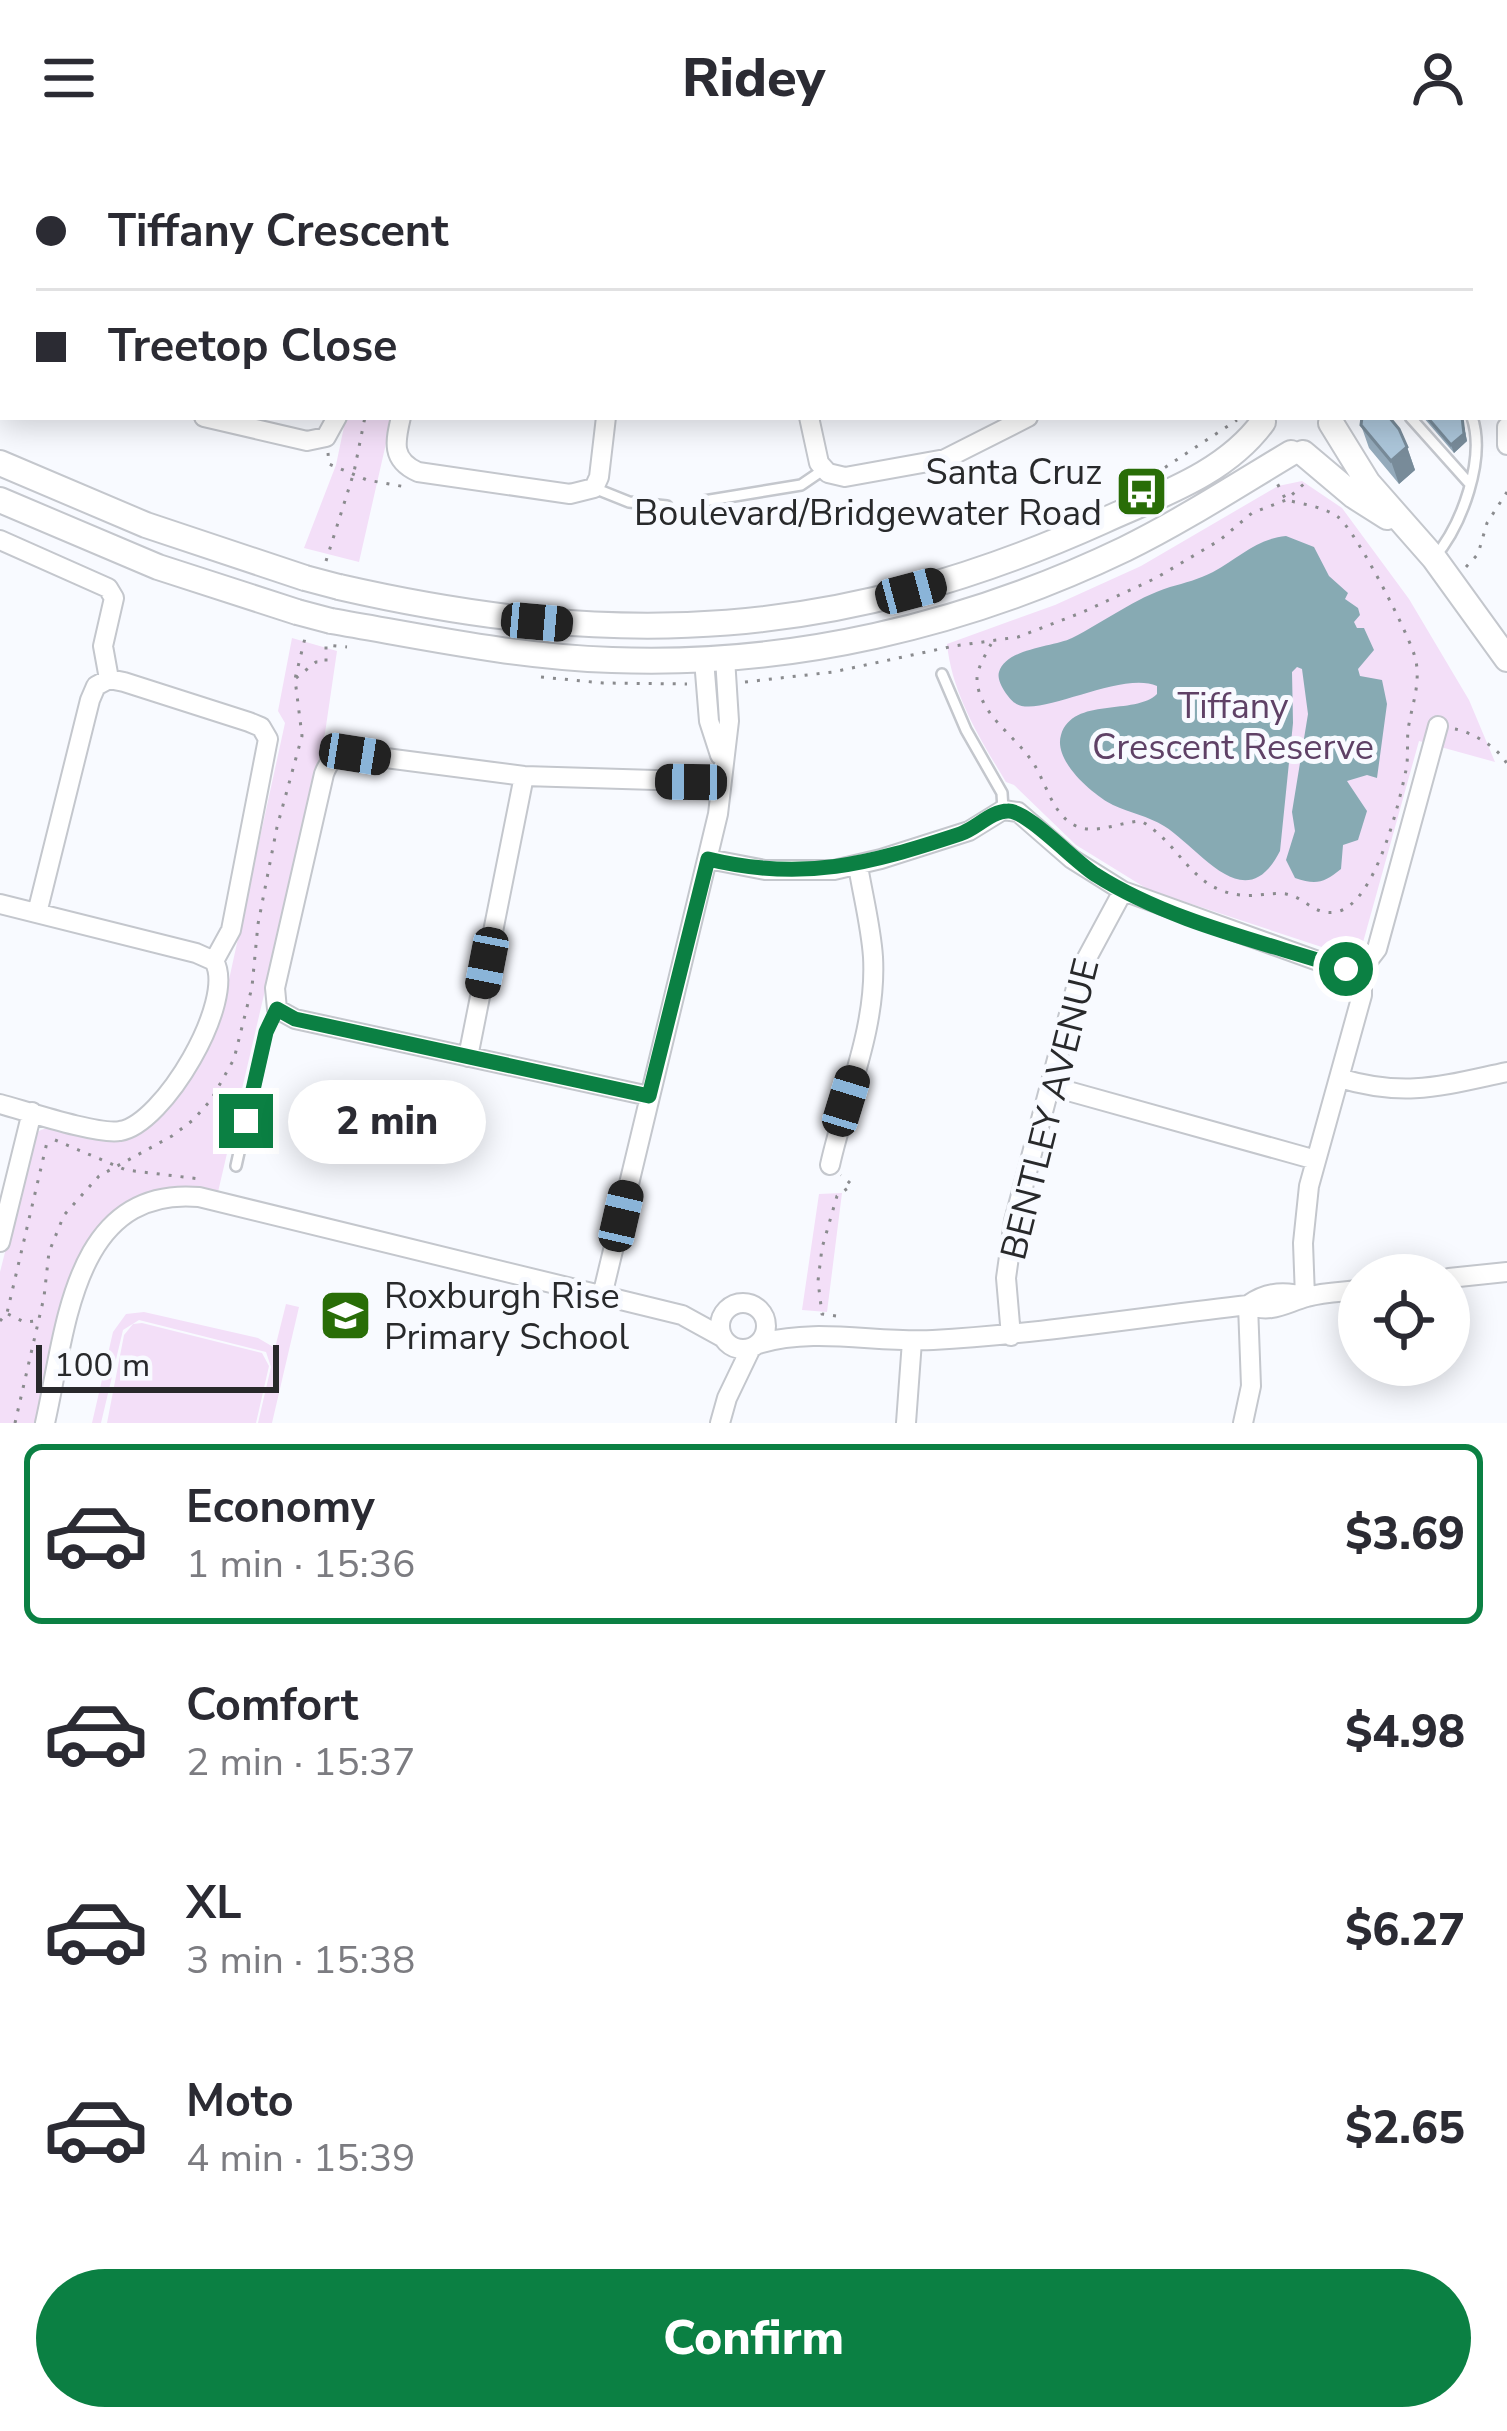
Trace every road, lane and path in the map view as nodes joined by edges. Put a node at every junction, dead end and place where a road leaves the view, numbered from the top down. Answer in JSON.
{"nodes":[{"id":1,"x":223,"y":420,"type":"edge"},
{"id":2,"x":335,"y":420,"type":"edge"},
{"id":3,"x":400,"y":420,"type":"edge"},
{"id":4,"x":606,"y":420,"type":"edge"},
{"id":5,"x":810,"y":420,"type":"edge"},
{"id":6,"x":1022,"y":420,"type":"edge"},
{"id":7,"x":1252,"y":420,"type":"edge"},
{"id":8,"x":1255,"y":420,"type":"edge"},
{"id":9,"x":1257,"y":420,"type":"edge"},
{"id":10,"x":1331,"y":420,"type":"edge"},
{"id":11,"x":1413,"y":420,"type":"edge"},
{"id":12,"x":1473,"y":420,"type":"edge"},
{"id":13,"x":1507,"y":428,"type":"edge"},
{"id":14,"x":326,"y":437,"type":"junction"},
{"id":15,"x":1507,"y":445,"type":"edge"},
{"id":16,"x":1297,"y":453,"type":"junction"},
{"id":17,"x":0,"y":463,"type":"edge"},
{"id":18,"x":823,"y":470,"type":"junction"},
{"id":19,"x":418,"y":472,"type":"junction"},
{"id":20,"x":1142,"y":481,"type":"dead end"},
{"id":21,"x":1469,"y":483,"type":"junction"},
{"id":22,"x":594,"y":488,"type":"junction"},
{"id":23,"x":1507,"y":492,"type":"edge"},
{"id":24,"x":0,"y":500,"type":"edge"},
{"id":25,"x":1286,"y":500,"type":"joint"},
{"id":26,"x":704,"y":501,"type":"dead end"},
{"id":27,"x":667,"y":506,"type":"dead end"},
{"id":28,"x":1410,"y":530,"type":"junction"},
{"id":29,"x":0,"y":540,"type":"edge"},
{"id":30,"x":1434,"y":558,"type":"junction"},
{"id":31,"x":1462,"y":570,"type":"dead end"},
{"id":32,"x":712,"y":625,"type":"junction"},
{"id":33,"x":352,"y":641,"type":"dead end"},
{"id":34,"x":714,"y":659,"type":"junction"},
{"id":35,"x":1507,"y":659,"type":"edge"},
{"id":36,"x":943,"y":674,"type":"dead end"},
{"id":37,"x":295,"y":679,"type":"dead end"},
{"id":38,"x":109,"y":680,"type":"junction"},
{"id":39,"x":1438,"y":726,"type":"joint"},
{"id":40,"x":1507,"y":764,"type":"edge"},
{"id":41,"x":524,"y":776,"type":"junction"},
{"id":42,"x":721,"y":782,"type":"junction"},
{"id":43,"x":1003,"y":810,"type":"junction"},
{"id":44,"x":708,"y":859,"type":"junction"},
{"id":45,"x":858,"y":866,"type":"junction"},
{"id":46,"x":1123,"y":891,"type":"junction"},
{"id":47,"x":0,"y":904,"type":"edge"},
{"id":48,"x":37,"y":914,"type":"junction"},
{"id":49,"x":214,"y":961,"type":"junction"},
{"id":50,"x":1357,"y":975,"type":"junction"},
{"id":51,"x":277,"y":1009,"type":"junction"},
{"id":52,"x":468,"y":1057,"type":"junction"},
{"id":53,"x":1507,"y":1072,"type":"edge"},
{"id":54,"x":1339,"y":1078,"type":"junction"},
{"id":55,"x":1050,"y":1086,"type":"junction"},
{"id":56,"x":649,"y":1096,"type":"junction"},
{"id":57,"x":0,"y":1104,"type":"edge"},
{"id":58,"x":32,"y":1112,"type":"junction"},
{"id":59,"x":1316,"y":1160,"type":"junction"},
{"id":60,"x":236,"y":1166,"type":"dead end"},
{"id":61,"x":830,"y":1166,"type":"joint"},
{"id":62,"x":208,"y":1180,"type":"dead end"},
{"id":63,"x":0,"y":1242,"type":"edge"},
{"id":64,"x":1507,"y":1272,"type":"edge"},
{"id":65,"x":1470,"y":1276,"type":"edge"},
{"id":66,"x":1338,"y":1293,"type":"edge"},
{"id":67,"x":602,"y":1296,"type":"junction"},
{"id":68,"x":1305,"y":1297,"type":"junction"},
{"id":69,"x":1248,"y":1305,"type":"junction"},
{"id":70,"x":7,"y":1313,"type":"junction"},
{"id":71,"x":724,"y":1313,"type":"junction"},
{"id":72,"x":682,"y":1315,"type":"junction"},
{"id":73,"x":765,"y":1318,"type":"junction"},
{"id":74,"x":0,"y":1321,"type":"edge"},
{"id":75,"x":38,"y":1322,"type":"dead end"},
{"id":76,"x":802,"y":1334,"type":"junction"},
{"id":77,"x":835,"y":1336,"type":"junction"},
{"id":78,"x":1011,"y":1336,"type":"junction"},
{"id":79,"x":725,"y":1340,"type":"junction"},
{"id":80,"x":912,"y":1341,"type":"junction"},
{"id":81,"x":754,"y":1346,"type":"junction"},
{"id":82,"x":727,"y":1398,"type":"junction"},
{"id":83,"x":45,"y":1423,"type":"edge"},
{"id":84,"x":721,"y":1423,"type":"edge"},
{"id":85,"x":906,"y":1423,"type":"edge"},
{"id":86,"x":1243,"y":1423,"type":"edge"}],
"edges":[{"from":1,"to":14,"type":"street"},
{"from":2,"to":14,"type":"street"},
{"from":3,"to":19,"type":"street"},
{"from":4,"to":22,"type":"street"},
{"from":5,"to":18,"type":"street"},
{"from":6,"to":18,"type":"street"},
{"from":7,"to":20,"type":"path"},
{"from":8,"to":32,"type":"street"},
{"from":9,"to":16,"type":"street"},
{"from":10,"to":16,"type":"street"},
{"from":10,"to":28,"type":"street"},
{"from":11,"to":21,"type":"lane"},
{"from":12,"to":21,"type":"lane"},
{"from":13,"to":15,"type":"street"},
{"from":14,"to":19,"type":"path"},
{"from":16,"to":28,"type":"street"},
{"from":16,"to":34,"type":"street"},
{"from":17,"to":32,"type":"street","bridge":true},
{"from":18,"to":26,"type":"lane"},
{"from":19,"to":22,"type":"street"},
{"from":21,"to":30,"type":"lane"},
{"from":22,"to":27,"type":"lane"},
{"from":23,"to":31,"type":"path"},
{"from":24,"to":34,"type":"street","bridge":true},
{"from":25,"to":25,"type":"path"},
{"from":28,"to":30,"type":"street"},
{"from":29,"to":38,"type":"street"},
{"from":30,"to":35,"type":"street"},
{"from":32,"to":34,"type":"street"},
{"from":33,"to":37,"type":"path"},
{"from":34,"to":42,"type":"street"},
{"from":36,"to":43,"type":"lane"},
{"from":38,"to":48,"type":"street"},
{"from":38,"to":49,"type":"street"},
{"from":39,"to":40,"type":"path"},
{"from":39,"to":50,"type":"street"},
{"from":41,"to":42,"type":"street"},
{"from":41,"to":51,"type":"street"},
{"from":41,"to":52,"type":"street"},
{"from":42,"to":44,"type":"street"},
{"from":43,"to":45,"type":"street"},
{"from":43,"to":46,"type":"street"},
{"from":44,"to":45,"type":"street"},
{"from":44,"to":56,"type":"street"},
{"from":45,"to":61,"type":"street"},
{"from":46,"to":50,"type":"street"},
{"from":46,"to":55,"type":"street","name":"BENTLEY AVENUE"},
{"from":47,"to":48,"type":"street"},
{"from":48,"to":49,"type":"street"},
{"from":49,"to":58,"type":"street"},
{"from":50,"to":54,"type":"street"},
{"from":51,"to":52,"type":"street"},
{"from":51,"to":60,"type":"lane"},
{"from":52,"to":56,"type":"street"},
{"from":53,"to":54,"type":"street"},
{"from":54,"to":59,"type":"street"},
{"from":55,"to":59,"type":"street"},
{"from":55,"to":78,"type":"street","name":"BENTLEY AVENUE"},
{"from":56,"to":67,"type":"street"},
{"from":57,"to":58,"type":"street"},
{"from":58,"to":63,"type":"street"},
{"from":59,"to":68,"type":"street"},
{"from":61,"to":77,"type":"path"},
{"from":62,"to":70,"type":"path"},
{"from":64,"to":65,"type":"street"},
{"from":66,"to":68,"type":"street"},
{"from":67,"to":72,"type":"street"},
{"from":67,"to":83,"type":"street"},
{"from":68,"to":69,"type":"street"},
{"from":69,"to":78,"type":"street"},
{"from":69,"to":86,"type":"street"},
{"from":70,"to":74,"type":"path"},
{"from":70,"to":75,"type":"path"},
{"from":71,"to":72,"type":"street"},
{"from":71,"to":73,"type":"street"},
{"from":71,"to":79,"type":"street"},
{"from":72,"to":79,"type":"street"},
{"from":73,"to":76,"type":"street"},
{"from":73,"to":81,"type":"street"},
{"from":76,"to":77,"type":"street"},
{"from":76,"to":81,"type":"street"},
{"from":77,"to":80,"type":"street"},
{"from":78,"to":80,"type":"street"},
{"from":79,"to":81,"type":"street"},
{"from":79,"to":82,"type":"street"},
{"from":80,"to":85,"type":"street"},
{"from":81,"to":82,"type":"street"},
{"from":82,"to":84,"type":"street"}]}
